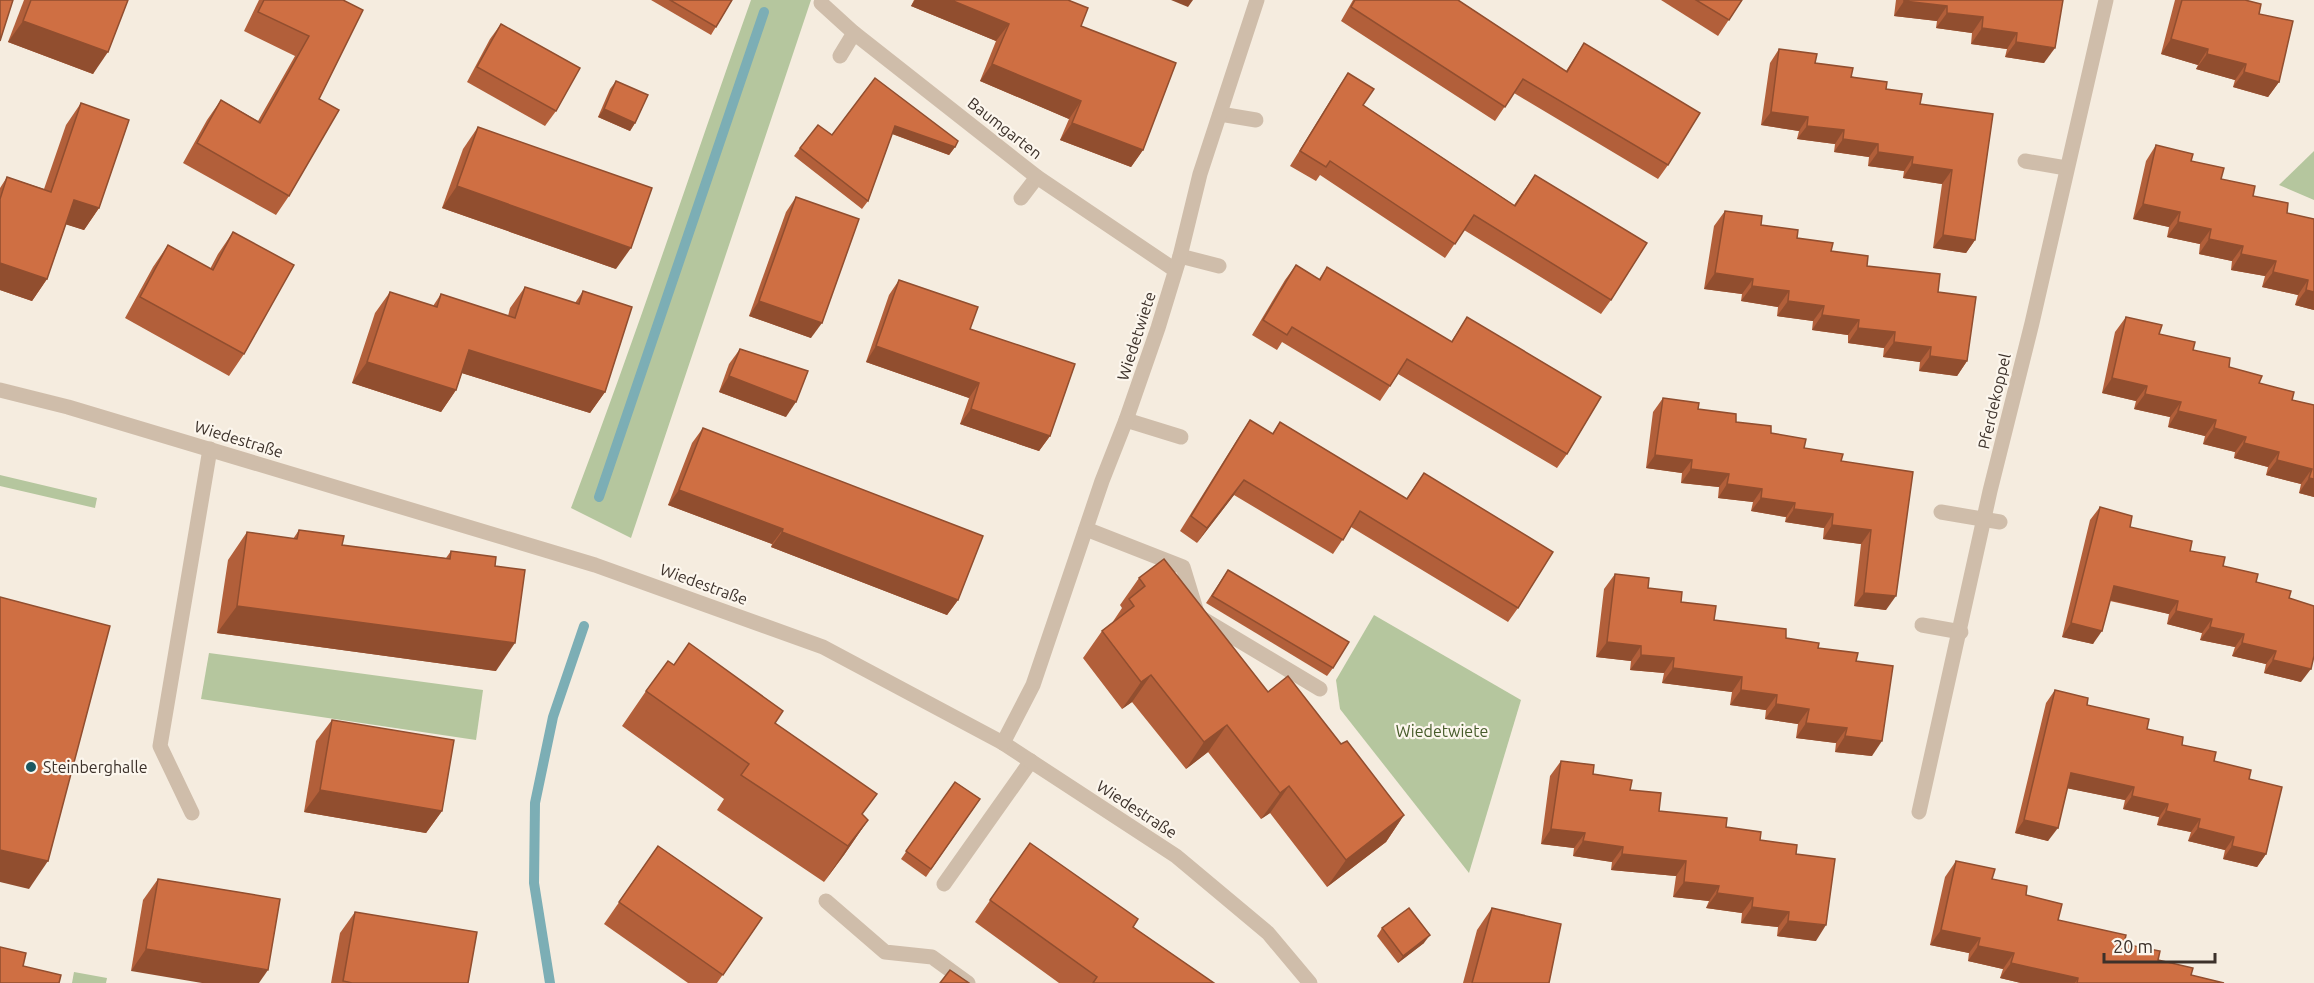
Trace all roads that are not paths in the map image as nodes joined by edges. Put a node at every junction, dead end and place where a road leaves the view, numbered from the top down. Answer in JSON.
{"nodes":[{"id":1,"x":1257,"y":0,"type":"edge"},
{"id":2,"x":2106,"y":0,"type":"edge"},
{"id":3,"x":821,"y":3,"type":"dead end"},
{"id":4,"x":854,"y":33,"type":"junction"},
{"id":5,"x":840,"y":56,"type":"dead end"},
{"id":6,"x":1220,"y":114,"type":"junction"},
{"id":7,"x":1256,"y":120,"type":"dead end"},
{"id":8,"x":2025,"y":161,"type":"dead end"},
{"id":9,"x":2066,"y":168,"type":"junction"},
{"id":10,"x":1037,"y":177,"type":"junction"},
{"id":11,"x":1021,"y":198,"type":"dead end"},
{"id":12,"x":1178,"y":263,"type":"junction"},
{"id":13,"x":1219,"y":266,"type":"dead end"},
{"id":14,"x":0,"y":390,"type":"edge"},
{"id":15,"x":1126,"y":420,"type":"junction"},
{"id":16,"x":1181,"y":437,"type":"dead end"},
{"id":17,"x":210,"y":449,"type":"junction"},
{"id":18,"x":1941,"y":512,"type":"dead end"},
{"id":19,"x":1992,"y":520,"type":"junction"},
{"id":20,"x":1086,"y":529,"type":"junction"},
{"id":21,"x":1923,"y":625,"type":"dead end"},
{"id":22,"x":1960,"y":632,"type":"junction"},
{"id":23,"x":1320,"y":688,"type":"dead end"},
{"id":24,"x":1003,"y":743,"type":"junction"},
{"id":25,"x":1031,"y":761,"type":"junction"},
{"id":26,"x":1919,"y":812,"type":"dead end"},
{"id":27,"x":192,"y":813,"type":"dead end"},
{"id":28,"x":945,"y":884,"type":"dead end"},
{"id":29,"x":826,"y":901,"type":"dead end"},
{"id":30,"x":968,"y":983,"type":"edge"},
{"id":31,"x":1310,"y":983,"type":"edge"}],
"edges":[{"from":1,"to":6,"type":"street","name":"Wiedetwiete"},
{"from":2,"to":9,"type":"street","name":"Pferdekoppel"},
{"from":3,"to":4,"type":"street","name":"Baumgarten"},
{"from":4,"to":5,"type":"street"},
{"from":4,"to":10,"type":"street","name":"Baumgarten"},
{"from":6,"to":7,"type":"street"},
{"from":6,"to":12,"type":"street","name":"Wiedetwiete"},
{"from":8,"to":9,"type":"street"},
{"from":9,"to":19,"type":"street","name":"Pferdekoppel"},
{"from":10,"to":11,"type":"street"},
{"from":10,"to":12,"type":"street","name":"Baumgarten"},
{"from":12,"to":13,"type":"street","name":"Baumgarten"},
{"from":12,"to":15,"type":"street","name":"Wiedetwiete"},
{"from":14,"to":17,"type":"street","name":"Wiedestraße"},
{"from":15,"to":16,"type":"street"},
{"from":15,"to":20,"type":"street","name":"Wiedetwiete"},
{"from":17,"to":24,"type":"street","name":"Wiedestraße"},
{"from":17,"to":27,"type":"street"},
{"from":18,"to":19,"type":"street"},
{"from":19,"to":22,"type":"street","name":"Pferdekoppel"},
{"from":20,"to":23,"type":"street"},
{"from":20,"to":24,"type":"street","name":"Wiedetwiete"},
{"from":21,"to":22,"type":"street"},
{"from":22,"to":26,"type":"street","name":"Pferdekoppel"},
{"from":24,"to":25,"type":"street","name":"Wiedestraße"},
{"from":25,"to":28,"type":"street"},
{"from":25,"to":31,"type":"street","name":"Wiedestraße"},
{"from":29,"to":30,"type":"street"}]}
